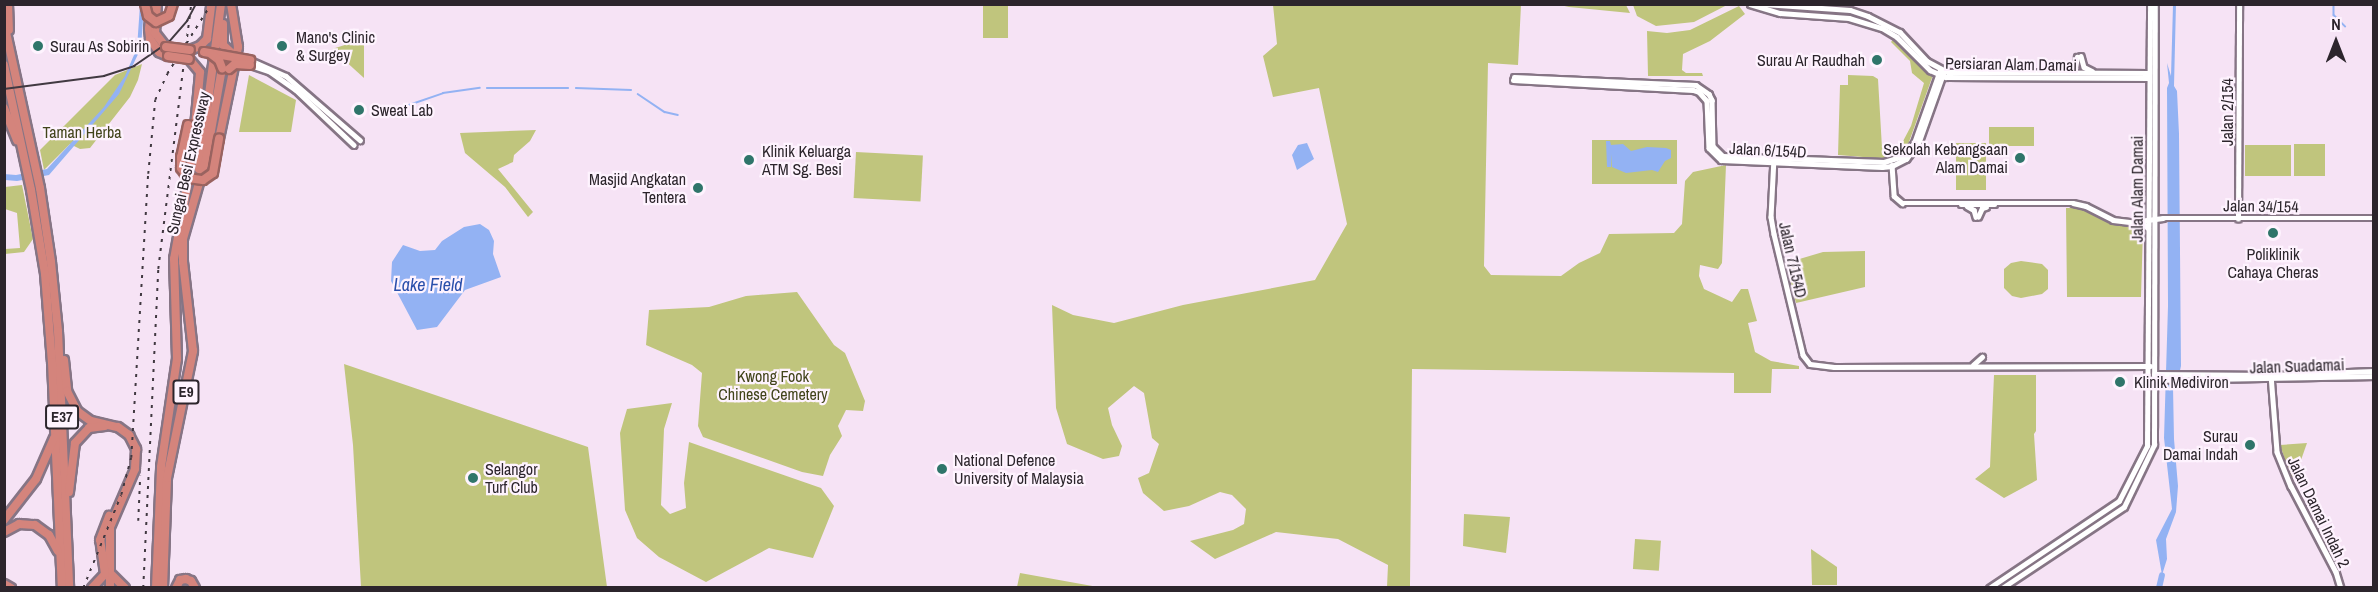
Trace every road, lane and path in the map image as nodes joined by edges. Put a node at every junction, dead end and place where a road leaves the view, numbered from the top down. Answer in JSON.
{"nodes":[{"id":1,"x":7,"y":4,"type":"edge"},
{"id":2,"x":145,"y":4,"type":"edge"},
{"id":3,"x":152,"y":4,"type":"edge"},
{"id":4,"x":157,"y":4,"type":"edge"},
{"id":5,"x":173,"y":4,"type":"edge"},
{"id":6,"x":211,"y":4,"type":"edge"},
{"id":7,"x":221,"y":4,"type":"edge"},
{"id":8,"x":231,"y":4,"type":"edge"},
{"id":9,"x":1750,"y":4,"type":"edge"},
{"id":10,"x":1764,"y":4,"type":"edge"},
{"id":11,"x":1797,"y":4,"type":"edge"},
{"id":12,"x":1803,"y":4,"type":"edge"},
{"id":13,"x":2150,"y":4,"type":"edge"},
{"id":14,"x":2155,"y":4,"type":"edge"},
{"id":15,"x":2239,"y":4,"type":"edge"},
{"id":16,"x":1790,"y":7,"type":"junction"},
{"id":17,"x":1810,"y":8,"type":"junction"},
{"id":18,"x":4,"y":13,"type":"edge"},
{"id":19,"x":4,"y":23,"type":"edge"},
{"id":20,"x":10,"y":52,"type":"junction"},
{"id":21,"x":204,"y":52,"type":"junction"},
{"id":22,"x":190,"y":55,"type":"junction"},
{"id":23,"x":235,"y":56,"type":"junction"},
{"id":24,"x":250,"y":62,"type":"junction"},
{"id":25,"x":4,"y":65,"type":"edge"},
{"id":26,"x":225,"y":69,"type":"junction"},
{"id":27,"x":2061,"y":73,"type":"junction"},
{"id":28,"x":2099,"y":73,"type":"junction"},
{"id":29,"x":1941,"y":75,"type":"junction"},
{"id":30,"x":2141,"y":75,"type":"junction"},
{"id":31,"x":2151,"y":75,"type":"junction"},
{"id":32,"x":226,"y":78,"type":"junction"},
{"id":33,"x":197,"y":95,"type":"junction"},
{"id":34,"x":219,"y":97,"type":"junction"},
{"id":35,"x":4,"y":108,"type":"edge"},
{"id":36,"x":341,"y":127,"type":"junction"},
{"id":37,"x":219,"y":139,"type":"junction"},
{"id":38,"x":360,"y":140,"type":"dead end"},
{"id":39,"x":354,"y":145,"type":"dead end"},
{"id":40,"x":21,"y":146,"type":"junction"},
{"id":41,"x":30,"y":160,"type":"junction"},
{"id":42,"x":1831,"y":163,"type":"junction"},
{"id":43,"x":1775,"y":164,"type":"junction"},
{"id":44,"x":1893,"y":166,"type":"junction"},
{"id":45,"x":188,"y":186,"type":"junction"},
{"id":46,"x":35,"y":189,"type":"junction"},
{"id":47,"x":194,"y":197,"type":"junction"},
{"id":48,"x":1955,"y":203,"type":"junction"},
{"id":49,"x":2003,"y":203,"type":"junction"},
{"id":50,"x":1964,"y":205,"type":"junction"},
{"id":51,"x":1995,"y":205,"type":"junction"},
{"id":52,"x":2149,"y":210,"type":"junction"},
{"id":53,"x":2156,"y":218,"type":"junction"},
{"id":54,"x":2238,"y":219,"type":"junction"},
{"id":55,"x":2373,"y":219,"type":"edge"},
{"id":56,"x":2149,"y":220,"type":"junction"},
{"id":57,"x":2139,"y":221,"type":"junction"},
{"id":58,"x":2133,"y":222,"type":"junction"},
{"id":59,"x":2149,"y":229,"type":"junction"},
{"id":60,"x":58,"y":331,"type":"junction"},
{"id":61,"x":2149,"y":358,"type":"junction"},
{"id":62,"x":1973,"y":365,"type":"junction"},
{"id":63,"x":1992,"y":365,"type":"junction"},
{"id":64,"x":2138,"y":366,"type":"junction"},
{"id":65,"x":2156,"y":366,"type":"junction"},
{"id":66,"x":2373,"y":371,"type":"edge"},
{"id":67,"x":2149,"y":373,"type":"junction"},
{"id":68,"x":2373,"y":376,"type":"edge"},
{"id":69,"x":2156,"y":377,"type":"junction"},
{"id":70,"x":2180,"y":377,"type":"junction"},
{"id":71,"x":2272,"y":377,"type":"junction"},
{"id":72,"x":56,"y":435,"type":"junction"},
{"id":73,"x":66,"y":502,"type":"junction"},
{"id":74,"x":4,"y":520,"type":"edge"},
{"id":75,"x":4,"y":531,"type":"edge"},
{"id":76,"x":61,"y":557,"type":"junction"},
{"id":77,"x":110,"y":571,"type":"junction"},
{"id":78,"x":4,"y":584,"type":"edge"},
{"id":79,"x":174,"y":587,"type":"edge"},
{"id":80,"x":11,"y":588,"type":"edge"},
{"id":81,"x":62,"y":588,"type":"edge"},
{"id":82,"x":69,"y":588,"type":"edge"},
{"id":83,"x":92,"y":588,"type":"edge"},
{"id":84,"x":110,"y":588,"type":"edge"},
{"id":85,"x":125,"y":588,"type":"edge"},
{"id":86,"x":156,"y":588,"type":"edge"},
{"id":87,"x":163,"y":588,"type":"edge"},
{"id":88,"x":195,"y":588,"type":"edge"},
{"id":89,"x":1989,"y":588,"type":"edge"},
{"id":90,"x":2001,"y":588,"type":"edge"},
{"id":91,"x":2341,"y":588,"type":"edge"}],
"edges":[{"from":1,"to":18,"type":"highway"},
{"from":1,"to":20,"type":"highway"},
{"from":2,"to":5,"type":"highway","bridge":true},
{"from":3,"to":22,"type":"highway","bridge":true},
{"from":4,"to":22,"type":"highway","bridge":true},
{"from":6,"to":22,"type":"highway"},
{"from":7,"to":23,"type":"highway"},
{"from":7,"to":45,"type":"highway"},
{"from":7,"to":47,"type":"highway"},
{"from":8,"to":37,"type":"highway"},
{"from":9,"to":29,"type":"street","name":"Persiaran Alam Damai"},
{"from":10,"to":16,"type":"street","name":"Persiaran Alam Damai"},
{"from":11,"to":16,"type":"street"},
{"from":12,"to":17,"type":"street"},
{"from":13,"to":31,"type":"street","name":"Jalan Alam Damai"},
{"from":14,"to":31,"type":"street","name":"Jalan Alam Damai"},
{"from":15,"to":54,"type":"street","name":"Jalan 2/154"},
{"from":16,"to":17,"type":"street","name":"Persiaran Alam Damai"},
{"from":17,"to":29,"type":"street","name":"Persiaran Alam Damai"},
{"from":19,"to":20,"type":"highway","number":"E37"},
{"from":20,"to":41,"type":"highway","number":"E37"},
{"from":21,"to":22,"type":"highway","bridge":true},
{"from":21,"to":23,"type":"highway","bridge":true},
{"from":21,"to":26,"type":"highway","bridge":true},
{"from":22,"to":33,"type":"highway","name":"Sungai Besi Expressway","number":"E9"},
{"from":23,"to":24,"type":"highway","bridge":true},
{"from":24,"to":26,"type":"highway","bridge":true},
{"from":24,"to":36,"type":"street"},
{"from":25,"to":40,"type":"highway","number":"E37"},
{"from":26,"to":32,"type":"highway"},
{"from":26,"to":34,"type":"highway","name":"Sungai Besi Expressway","number":"E9"},
{"from":27,"to":28,"type":"street","name":"Persiaran Alam Damai"},
{"from":27,"to":28,"type":"street"},
{"from":27,"to":29,"type":"street","name":"Persiaran Alam Damai"},
{"from":28,"to":30,"type":"street","name":"Persiaran Alam Damai"},
{"from":29,"to":30,"type":"street","name":"Persiaran Alam Damai"},
{"from":29,"to":44,"type":"street"},
{"from":30,"to":31,"type":"street"},
{"from":30,"to":31,"type":"street","name":"Persiaran Alam Damai"},
{"from":31,"to":52,"type":"street","name":"Jalan Alam Damai"},
{"from":31,"to":53,"type":"street","name":"Jalan Alam Damai"},
{"from":32,"to":34,"type":"highway"},
{"from":32,"to":37,"type":"highway"},
{"from":33,"to":37,"type":"highway","bridge":true},
{"from":33,"to":45,"type":"highway","name":"Sungai Besi Expressway","number":"E9"},
{"from":34,"to":47,"type":"highway","name":"Sungai Besi Expressway","number":"E9"},
{"from":35,"to":40,"type":"highway"},
{"from":36,"to":38,"type":"street"},
{"from":36,"to":39,"type":"street"},
{"from":40,"to":41,"type":"highway","number":"E37"},
{"from":41,"to":46,"type":"highway","number":"E37"},
{"from":42,"to":43,"type":"street","name":"Jalan 6/154D"},
{"from":42,"to":44,"type":"street","name":"Jalan 6/154D"},
{"from":42,"to":44,"type":"street","name":"Jalan 6/154D"},
{"from":43,"to":43,"type":"street","name":"Jalan 6/154D"},
{"from":43,"to":62,"type":"street","name":"Jalan 7/154D"},
{"from":44,"to":48,"type":"street"},
{"from":45,"to":86,"type":"highway","name":"Sungai Besi Expressway","number":"E9"},
{"from":46,"to":60,"type":"highway","number":"E37"},
{"from":46,"to":72,"type":"highway","number":"E37"},
{"from":47,"to":87,"type":"highway","name":"Sungai Besi Expressway","number":"E9"},
{"from":48,"to":49,"type":"street"},
{"from":48,"to":50,"type":"street"},
{"from":49,"to":51,"type":"street"},
{"from":49,"to":58,"type":"street"},
{"from":50,"to":51,"type":"street"},
{"from":50,"to":51,"type":"street"},
{"from":52,"to":56,"type":"street","name":"Jalan Alam Damai"},
{"from":52,"to":57,"type":"street"},
{"from":53,"to":54,"type":"street","name":"Jalan 34/154"},
{"from":53,"to":56,"type":"street","name":"Jalan 34/154"},
{"from":53,"to":65,"type":"street","name":"Jalan Alam Damai"},
{"from":54,"to":55,"type":"street","name":"Jalan 34/154"},
{"from":56,"to":57,"type":"street","name":"Jalan 34/154"},
{"from":56,"to":59,"type":"street","name":"Jalan Alam Damai"},
{"from":57,"to":58,"type":"street","name":"Jalan 34/154"},
{"from":58,"to":59,"type":"street"},
{"from":59,"to":61,"type":"street","name":"Jalan Alam Damai"},
{"from":60,"to":73,"type":"highway","number":"E37"},
{"from":60,"to":77,"type":"highway"},
{"from":61,"to":64,"type":"street"},
{"from":61,"to":67,"type":"street","name":"Jalan Alam Damai"},
{"from":62,"to":63,"type":"street"},
{"from":62,"to":63,"type":"street"},
{"from":63,"to":64,"type":"street"},
{"from":64,"to":67,"type":"street"},
{"from":65,"to":67,"type":"street"},
{"from":65,"to":69,"type":"street","name":"Jalan Alam Damai"},
{"from":66,"to":71,"type":"street","name":"Jalan Suadamai"},
{"from":67,"to":69,"type":"street","name":"Jalan Suadamai"},
{"from":67,"to":89,"type":"street","name":"Jalan Alam Damai"},
{"from":68,"to":71,"type":"street","name":"Jalan Suadamai"},
{"from":69,"to":70,"type":"street","name":"Jalan Suadamai"},
{"from":69,"to":70,"type":"street","name":"Jalan Suadamai"},
{"from":69,"to":90,"type":"street","name":"Jalan Alam Damai"},
{"from":70,"to":71,"type":"street","name":"Jalan Suadamai"},
{"from":71,"to":91,"type":"street","name":"Jalan Damai Indah 2"},
{"from":72,"to":74,"type":"highway"},
{"from":72,"to":76,"type":"highway","number":"E37"},
{"from":73,"to":82,"type":"highway","number":"E37"},
{"from":73,"to":83,"type":"highway"},
{"from":75,"to":76,"type":"highway"},
{"from":76,"to":81,"type":"highway","number":"E37"},
{"from":77,"to":84,"type":"highway"},
{"from":77,"to":85,"type":"highway"},
{"from":78,"to":80,"type":"highway"},
{"from":79,"to":88,"type":"highway"}]}
